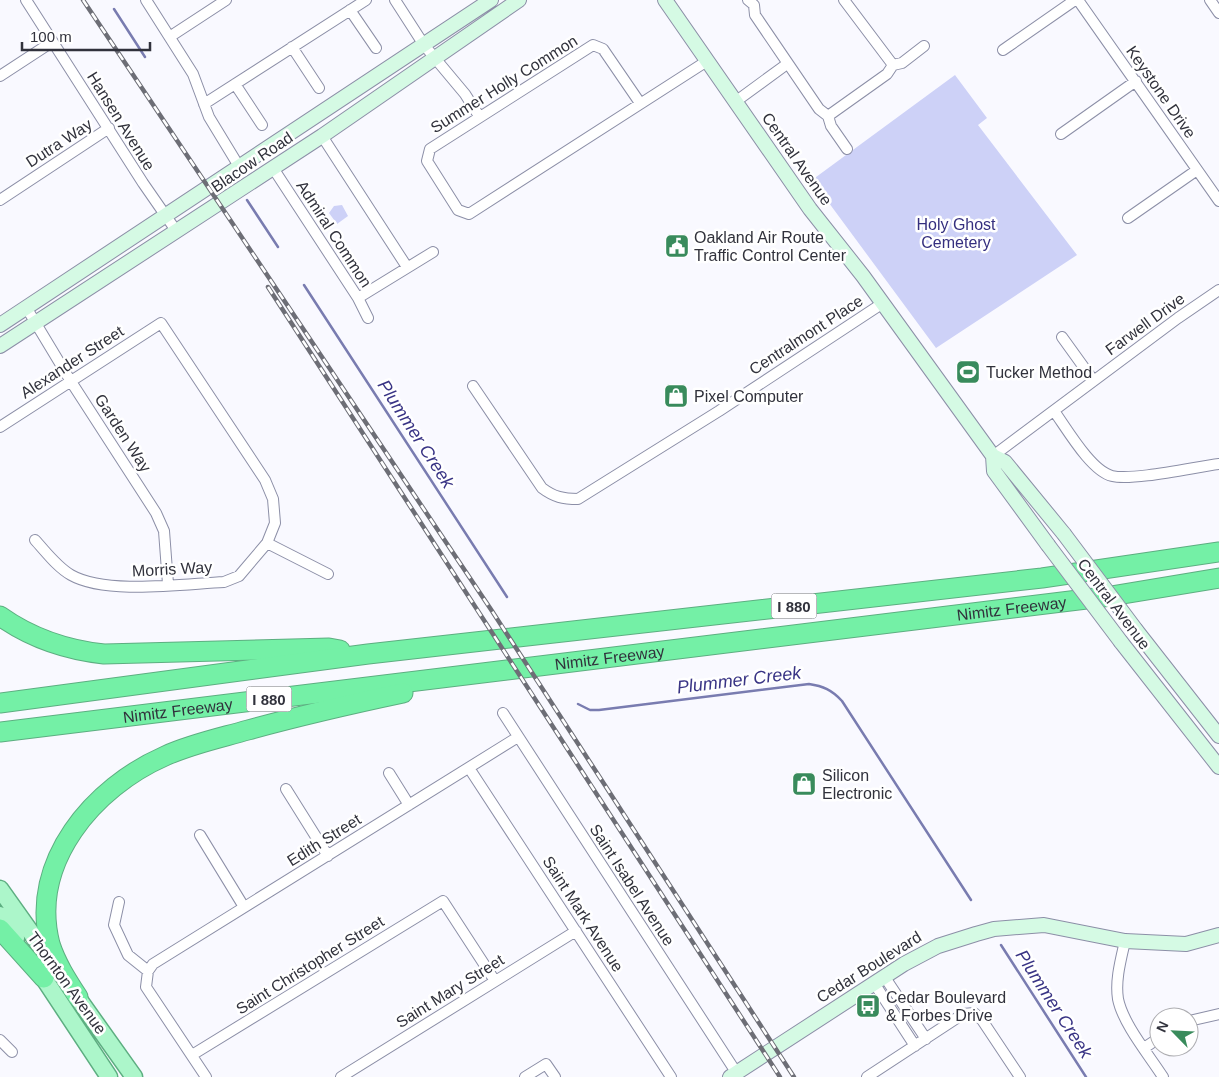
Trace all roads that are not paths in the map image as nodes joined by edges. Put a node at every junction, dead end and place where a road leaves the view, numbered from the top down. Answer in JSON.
{"nodes":[{"id":1,"x":26,"y":0,"type":"edge"},
{"id":2,"x":146,"y":0,"type":"edge"},
{"id":3,"x":226,"y":0,"type":"edge"},
{"id":4,"x":366,"y":0,"type":"edge"},
{"id":5,"x":395,"y":0,"type":"edge"},
{"id":6,"x":491,"y":0,"type":"edge"},
{"id":7,"x":519,"y":0,"type":"edge"},
{"id":8,"x":666,"y":0,"type":"edge"},
{"id":9,"x":844,"y":0,"type":"edge"},
{"id":10,"x":1074,"y":0,"type":"edge"},
{"id":11,"x":1078,"y":0,"type":"edge"},
{"id":12,"x":1210,"y":0,"type":"edge"},
{"id":13,"x":754,"y":2,"type":"edge"},
{"id":14,"x":350,"y":10,"type":"junction"},
{"id":15,"x":1219,"y":13,"type":"edge"},
{"id":16,"x":171,"y":36,"type":"junction"},
{"id":17,"x":52,"y":42,"type":"junction"},
{"id":18,"x":424,"y":45,"type":"junction"},
{"id":19,"x":924,"y":46,"type":"dead end"},
{"id":20,"x":292,"y":47,"type":"junction"},
{"id":21,"x":376,"y":48,"type":"dead end"},
{"id":22,"x":1003,"y":50,"type":"dead end"},
{"id":23,"x":434,"y":57,"type":"junction"},
{"id":24,"x":707,"y":61,"type":"junction"},
{"id":25,"x":788,"y":64,"type":"junction"},
{"id":26,"x":893,"y":65,"type":"junction"},
{"id":27,"x":0,"y":76,"type":"edge"},
{"id":28,"x":1136,"y":82,"type":"junction"},
{"id":29,"x":235,"y":84,"type":"junction"},
{"id":30,"x":319,"y":88,"type":"dead end"},
{"id":31,"x":735,"y":102,"type":"junction"},
{"id":32,"x":640,"y":103,"type":"junction"},
{"id":33,"x":204,"y":104,"type":"junction"},
{"id":34,"x":479,"y":116,"type":"junction"},
{"id":35,"x":828,"y":116,"type":"junction"},
{"id":36,"x":308,"y":122,"type":"junction"},
{"id":37,"x":262,"y":125,"type":"dead end"},
{"id":38,"x":109,"y":128,"type":"junction"},
{"id":39,"x":1061,"y":134,"type":"dead end"},
{"id":40,"x":322,"y":136,"type":"junction"},
{"id":41,"x":847,"y":149,"type":"dead end"},
{"id":42,"x":240,"y":168,"type":"junction"},
{"id":43,"x":273,"y":168,"type":"junction"},
{"id":44,"x":1197,"y":170,"type":"junction"},
{"id":45,"x":0,"y":200,"type":"edge"},
{"id":46,"x":1219,"y":201,"type":"edge"},
{"id":47,"x":167,"y":215,"type":"junction"},
{"id":48,"x":1128,"y":218,"type":"dead end"},
{"id":49,"x":177,"y":232,"type":"junction"},
{"id":50,"x":433,"y":252,"type":"dead end"},
{"id":51,"x":407,"y":267,"type":"junction"},
{"id":52,"x":1219,"y":290,"type":"edge"},
{"id":53,"x":358,"y":298,"type":"junction"},
{"id":54,"x":883,"y":303,"type":"junction"},
{"id":55,"x":26,"y":307,"type":"junction"},
{"id":56,"x":368,"y":318,"type":"dead end"},
{"id":57,"x":36,"y":323,"type":"junction"},
{"id":58,"x":161,"y":323,"type":"joint"},
{"id":59,"x":0,"y":325,"type":"edge"},
{"id":60,"x":1062,"y":337,"type":"dead end"},
{"id":61,"x":0,"y":346,"type":"edge"},
{"id":62,"x":70,"y":380,"type":"junction"},
{"id":63,"x":1093,"y":380,"type":"junction"},
{"id":64,"x":473,"y":386,"type":"dead end"},
{"id":65,"x":1054,"y":412,"type":"junction"},
{"id":66,"x":0,"y":427,"type":"edge"},
{"id":67,"x":993,"y":456,"type":"junction"},
{"id":68,"x":1219,"y":464,"type":"edge"},
{"id":69,"x":35,"y":540,"type":"dead end"},
{"id":70,"x":267,"y":543,"type":"junction"},
{"id":71,"x":1219,"y":552,"type":"edge"},
{"id":72,"x":328,"y":574,"type":"dead end"},
{"id":73,"x":1219,"y":578,"type":"edge"},
{"id":74,"x":168,"y":584,"type":"junction"},
{"id":75,"x":0,"y":616,"type":"edge"},
{"id":76,"x":368,"y":654,"type":"junction"},
{"id":77,"x":539,"y":665,"type":"junction"},
{"id":78,"x":0,"y":703,"type":"edge"},
{"id":79,"x":503,"y":713,"type":"dead end"},
{"id":80,"x":71,"y":724,"type":"junction"},
{"id":81,"x":0,"y":732,"type":"edge"},
{"id":82,"x":1219,"y":736,"type":"edge"},
{"id":83,"x":518,"y":737,"type":"junction"},
{"id":84,"x":0,"y":738,"type":"edge"},
{"id":85,"x":1219,"y":767,"type":"edge"},
{"id":86,"x":469,"y":768,"type":"junction"},
{"id":87,"x":389,"y":773,"type":"dead end"},
{"id":88,"x":286,"y":789,"type":"dead end"},
{"id":89,"x":409,"y":805,"type":"junction"},
{"id":90,"x":200,"y":835,"type":"dead end"},
{"id":91,"x":328,"y":856,"type":"junction"},
{"id":92,"x":0,"y":889,"type":"edge"},
{"id":93,"x":119,"y":902,"type":"dead end"},
{"id":94,"x":244,"y":907,"type":"junction"},
{"id":95,"x":0,"y":915,"type":"edge"},
{"id":96,"x":0,"y":929,"type":"edge"},
{"id":97,"x":576,"y":931,"type":"junction"},
{"id":98,"x":1219,"y":935,"type":"edge"},
{"id":99,"x":1125,"y":941,"type":"junction"},
{"id":100,"x":148,"y":971,"type":"junction"},
{"id":101,"x":44,"y":978,"type":"junction"},
{"id":102,"x":879,"y":980,"type":"junction"},
{"id":103,"x":495,"y":981,"type":"junction"},
{"id":104,"x":78,"y":997,"type":"junction"},
{"id":105,"x":1219,"y":1014,"type":"edge"},
{"id":106,"x":1199,"y":1019,"type":"edge"},
{"id":107,"x":926,"y":1039,"type":"junction"},
{"id":108,"x":0,"y":1040,"type":"edge"},
{"id":109,"x":1149,"y":1045,"type":"edge"},
{"id":110,"x":915,"y":1046,"type":"junction"},
{"id":111,"x":1144,"y":1048,"type":"junction"},
{"id":112,"x":12,"y":1052,"type":"dead end"},
{"id":113,"x":192,"y":1055,"type":"junction"},
{"id":114,"x":733,"y":1075,"type":"edge"},
{"id":115,"x":109,"y":1077,"type":"edge"},
{"id":116,"x":134,"y":1077,"type":"edge"},
{"id":117,"x":206,"y":1077,"type":"edge"},
{"id":118,"x":341,"y":1077,"type":"edge"},
{"id":119,"x":525,"y":1077,"type":"edge"},
{"id":120,"x":555,"y":1077,"type":"edge"},
{"id":121,"x":671,"y":1077,"type":"edge"},
{"id":122,"x":867,"y":1077,"type":"edge"},
{"id":123,"x":1018,"y":1077,"type":"edge"},
{"id":124,"x":1162,"y":1077,"type":"edge"}],
"edges":[{"from":1,"to":17,"type":"street","name":"Hansen Avenue"},
{"from":2,"to":16,"type":"street"},
{"from":3,"to":16,"type":"street"},
{"from":4,"to":14,"type":"street"},
{"from":5,"to":18,"type":"street"},
{"from":6,"to":18,"type":"main road","name":"Blacow Road"},
{"from":7,"to":23,"type":"main road","name":"Blacow Road"},
{"from":8,"to":24,"type":"main road","name":"Central Avenue"},
{"from":9,"to":26,"type":"street"},
{"from":10,"to":22,"type":"street"},
{"from":11,"to":28,"type":"street","name":"Keystone Drive"},
{"from":12,"to":15,"type":"street"},
{"from":13,"to":25,"type":"street"},
{"from":14,"to":20,"type":"street"},
{"from":14,"to":21,"type":"street"},
{"from":16,"to":33,"type":"street"},
{"from":17,"to":27,"type":"street"},
{"from":17,"to":38,"type":"street","name":"Hansen Avenue"},
{"from":18,"to":23,"type":"street"},
{"from":18,"to":36,"type":"main road","name":"Blacow Road"},
{"from":19,"to":26,"type":"street"},
{"from":20,"to":29,"type":"street"},
{"from":20,"to":30,"type":"street"},
{"from":23,"to":34,"type":"street"},
{"from":23,"to":40,"type":"main road","name":"Blacow Road"},
{"from":24,"to":31,"type":"main road","name":"Central Avenue"},
{"from":24,"to":32,"type":"street","name":"Summer Holly Common"},
{"from":25,"to":31,"type":"street"},
{"from":25,"to":35,"type":"street"},
{"from":26,"to":35,"type":"street"},
{"from":28,"to":39,"type":"street"},
{"from":28,"to":44,"type":"street","name":"Keystone Drive"},
{"from":29,"to":33,"type":"street"},
{"from":29,"to":37,"type":"street"},
{"from":31,"to":54,"type":"main road","name":"Central Avenue"},
{"from":32,"to":34,"type":"street","name":"Summer Holly Common"},
{"from":32,"to":34,"type":"street","name":"Summer Holly Common"},
{"from":33,"to":42,"type":"street"},
{"from":35,"to":41,"type":"street"},
{"from":36,"to":42,"type":"main road","name":"Blacow Road"},
{"from":36,"to":43,"type":"main road"},
{"from":38,"to":45,"type":"street","name":"Dutra Way"},
{"from":38,"to":47,"type":"street","name":"Hansen Avenue"},
{"from":40,"to":43,"type":"main road","name":"Blacow Road"},
{"from":40,"to":51,"type":"street"},
{"from":42,"to":47,"type":"main road","name":"Blacow Road"},
{"from":43,"to":49,"type":"main road","name":"Blacow Road"},
{"from":43,"to":53,"type":"street","name":"Admiral Common"},
{"from":44,"to":46,"type":"street","name":"Keystone Drive"},
{"from":44,"to":48,"type":"street"},
{"from":47,"to":49,"type":"street","name":"Hansen Avenue"},
{"from":47,"to":55,"type":"main road","name":"Blacow Road"},
{"from":49,"to":57,"type":"main road","name":"Blacow Road"},
{"from":50,"to":51,"type":"street"},
{"from":51,"to":53,"type":"street"},
{"from":52,"to":63,"type":"street","name":"Farwell Drive"},
{"from":53,"to":56,"type":"street","name":"Admiral Common"},
{"from":54,"to":64,"type":"street","name":"Centralmont Place"},
{"from":54,"to":67,"type":"main road","name":"Central Avenue"},
{"from":55,"to":57,"type":"street","name":"Garden Way"},
{"from":55,"to":59,"type":"main road","name":"Blacow Road"},
{"from":57,"to":61,"type":"main road","name":"Blacow Road"},
{"from":57,"to":62,"type":"street","name":"Garden Way"},
{"from":58,"to":62,"type":"street","name":"Alexander Street"},
{"from":58,"to":70,"type":"street","name":"Morris Way"},
{"from":60,"to":63,"type":"street"},
{"from":62,"to":66,"type":"street","name":"Alexander Street"},
{"from":62,"to":74,"type":"street","name":"Garden Way"},
{"from":63,"to":65,"type":"street","name":"Farwell Drive"},
{"from":65,"to":67,"type":"street","name":"Farwell Drive"},
{"from":65,"to":68,"type":"street"},
{"from":67,"to":82,"type":"main road","name":"Central Avenue","bridge":true},
{"from":67,"to":85,"type":"main road","name":"Central Avenue","bridge":true},
{"from":69,"to":74,"type":"street","name":"Morris Way"},
{"from":70,"to":72,"type":"street"},
{"from":70,"to":74,"type":"street","name":"Morris Way"},
{"from":71,"to":76,"type":"highway","name":"Nimitz Freeway","number":"I 880"},
{"from":73,"to":77,"type":"highway","name":"Nimitz Freeway","number":"I 880"},
{"from":75,"to":76,"type":"highway"},
{"from":76,"to":78,"type":"highway","name":"Nimitz Freeway","number":"I 880"},
{"from":77,"to":80,"type":"highway","name":"Nimitz Freeway","number":"I 880"},
{"from":77,"to":104,"type":"highway"},
{"from":79,"to":83,"type":"street","name":"Saint Isabel Avenue"},
{"from":80,"to":81,"type":"highway","name":"Nimitz Freeway","number":"I 880"},
{"from":80,"to":84,"type":"highway"},
{"from":83,"to":86,"type":"street","name":"Edith Street"},
{"from":83,"to":114,"type":"street","name":"Saint Isabel Avenue"},
{"from":86,"to":89,"type":"street","name":"Edith Street"},
{"from":86,"to":97,"type":"street","name":"Saint Mark Avenue"},
{"from":87,"to":89,"type":"street"},
{"from":88,"to":91,"type":"street"},
{"from":89,"to":91,"type":"street","name":"Edith Street"},
{"from":90,"to":94,"type":"street"},
{"from":91,"to":94,"type":"street","name":"Edith Street"},
{"from":92,"to":104,"type":"main road","name":"Thornton Avenue"},
{"from":93,"to":100,"type":"street"},
{"from":94,"to":100,"type":"street","name":"Edith Street"},
{"from":95,"to":101,"type":"main road","name":"Thornton Avenue"},
{"from":96,"to":101,"type":"highway"},
{"from":97,"to":103,"type":"street","name":"Saint Mary Street"},
{"from":97,"to":121,"type":"street","name":"Saint Mark Avenue"},
{"from":98,"to":99,"type":"main road","name":"Cedar Boulevard"},
{"from":99,"to":102,"type":"main road","name":"Cedar Boulevard"},
{"from":99,"to":111,"type":"street"},
{"from":100,"to":113,"type":"street"},
{"from":101,"to":115,"type":"main road","name":"Thornton Avenue"},
{"from":102,"to":107,"type":"street"},
{"from":102,"to":110,"type":"street"},
{"from":102,"to":114,"type":"main road","name":"Cedar Boulevard"},
{"from":103,"to":113,"type":"street","name":"Saint Christopher Street"},
{"from":103,"to":118,"type":"street","name":"Saint Mary Street"},
{"from":104,"to":116,"type":"main road","name":"Thornton Avenue"},
{"from":105,"to":106,"type":"street"},
{"from":107,"to":110,"type":"street"},
{"from":107,"to":123,"type":"street"},
{"from":108,"to":112,"type":"street"},
{"from":109,"to":111,"type":"street"},
{"from":110,"to":122,"type":"street"},
{"from":111,"to":124,"type":"street"},
{"from":113,"to":117,"type":"street"},
{"from":119,"to":120,"type":"street"}]}
